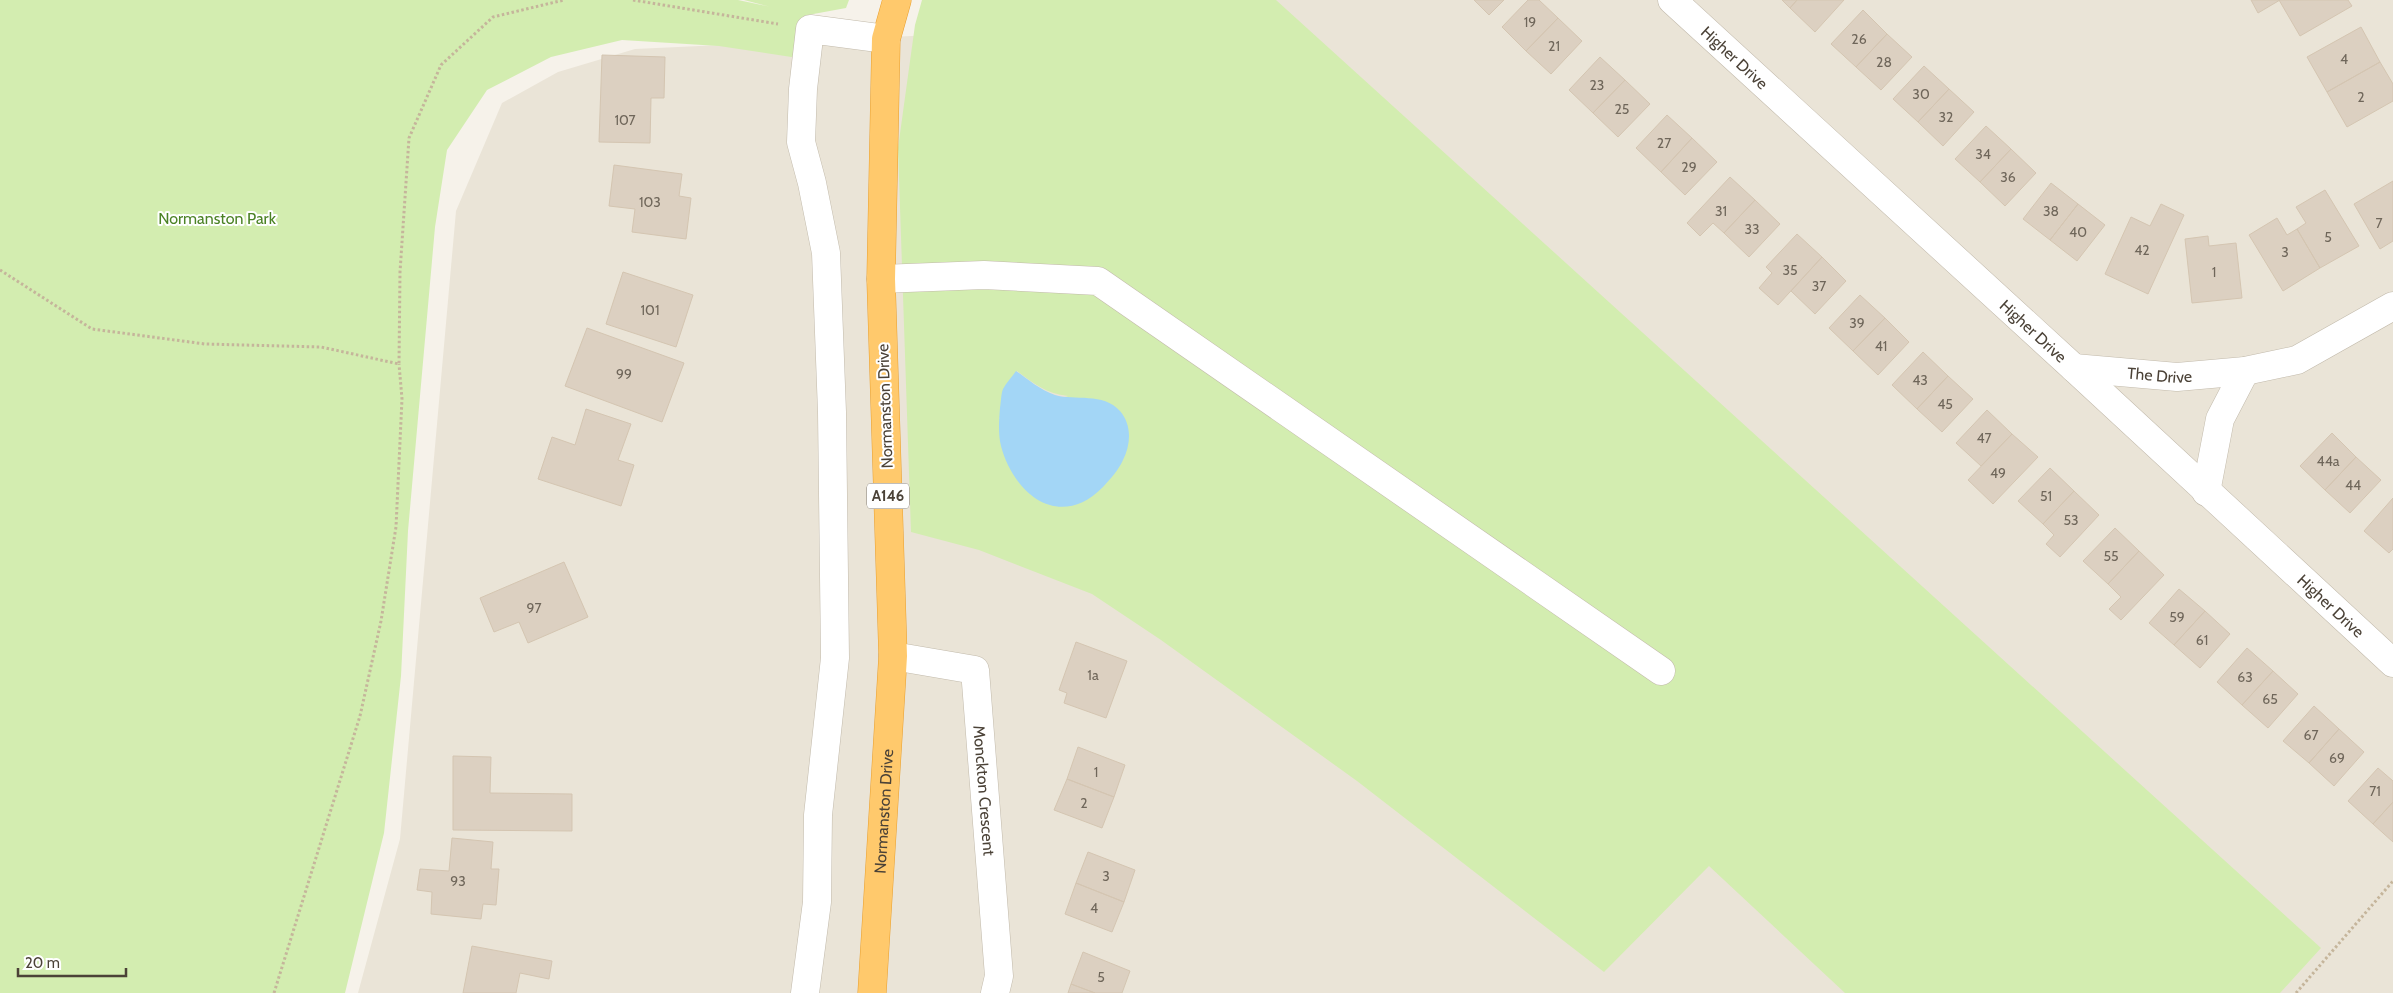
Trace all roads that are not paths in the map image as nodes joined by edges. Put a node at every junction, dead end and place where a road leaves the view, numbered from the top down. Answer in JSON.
{"nodes":[{"id":1,"x":897,"y":0,"type":"edge"},
{"id":2,"x":1672,"y":0,"type":"edge"},
{"id":3,"x":886,"y":39,"type":"junction"},
{"id":4,"x":881,"y":279,"type":"junction"},
{"id":5,"x":2393,"y":306,"type":"edge"},
{"id":6,"x":2074,"y":368,"type":"junction"},
{"id":7,"x":2245,"y":371,"type":"junction"},
{"id":8,"x":2206,"y":492,"type":"junction"},
{"id":9,"x":893,"y":656,"type":"junction"},
{"id":10,"x":2393,"y":663,"type":"edge"},
{"id":11,"x":1661,"y":671,"type":"dead end"},
{"id":12,"x":805,"y":993,"type":"edge"},
{"id":13,"x":872,"y":993,"type":"edge"},
{"id":14,"x":996,"y":993,"type":"edge"}],
"edges":[{"from":1,"to":3,"type":"highway","name":"Normanston Drive","number":"A146"},
{"from":2,"to":6,"type":"street","name":"Higher Drive"},
{"from":3,"to":4,"type":"highway","name":"Normanston Drive","number":"A146"},
{"from":3,"to":12,"type":"street"},
{"from":4,"to":9,"type":"highway","name":"Normanston Drive","number":"A146"},
{"from":4,"to":11,"type":"street"},
{"from":5,"to":7,"type":"street","name":"The Drive"},
{"from":6,"to":7,"type":"street","name":"The Drive"},
{"from":6,"to":8,"type":"street","name":"Higher Drive"},
{"from":7,"to":8,"type":"street"},
{"from":8,"to":10,"type":"street","name":"Higher Drive"},
{"from":9,"to":13,"type":"highway","name":"Normanston Drive","number":"A146"},
{"from":9,"to":14,"type":"street","name":"Monckton Crescent"}]}
